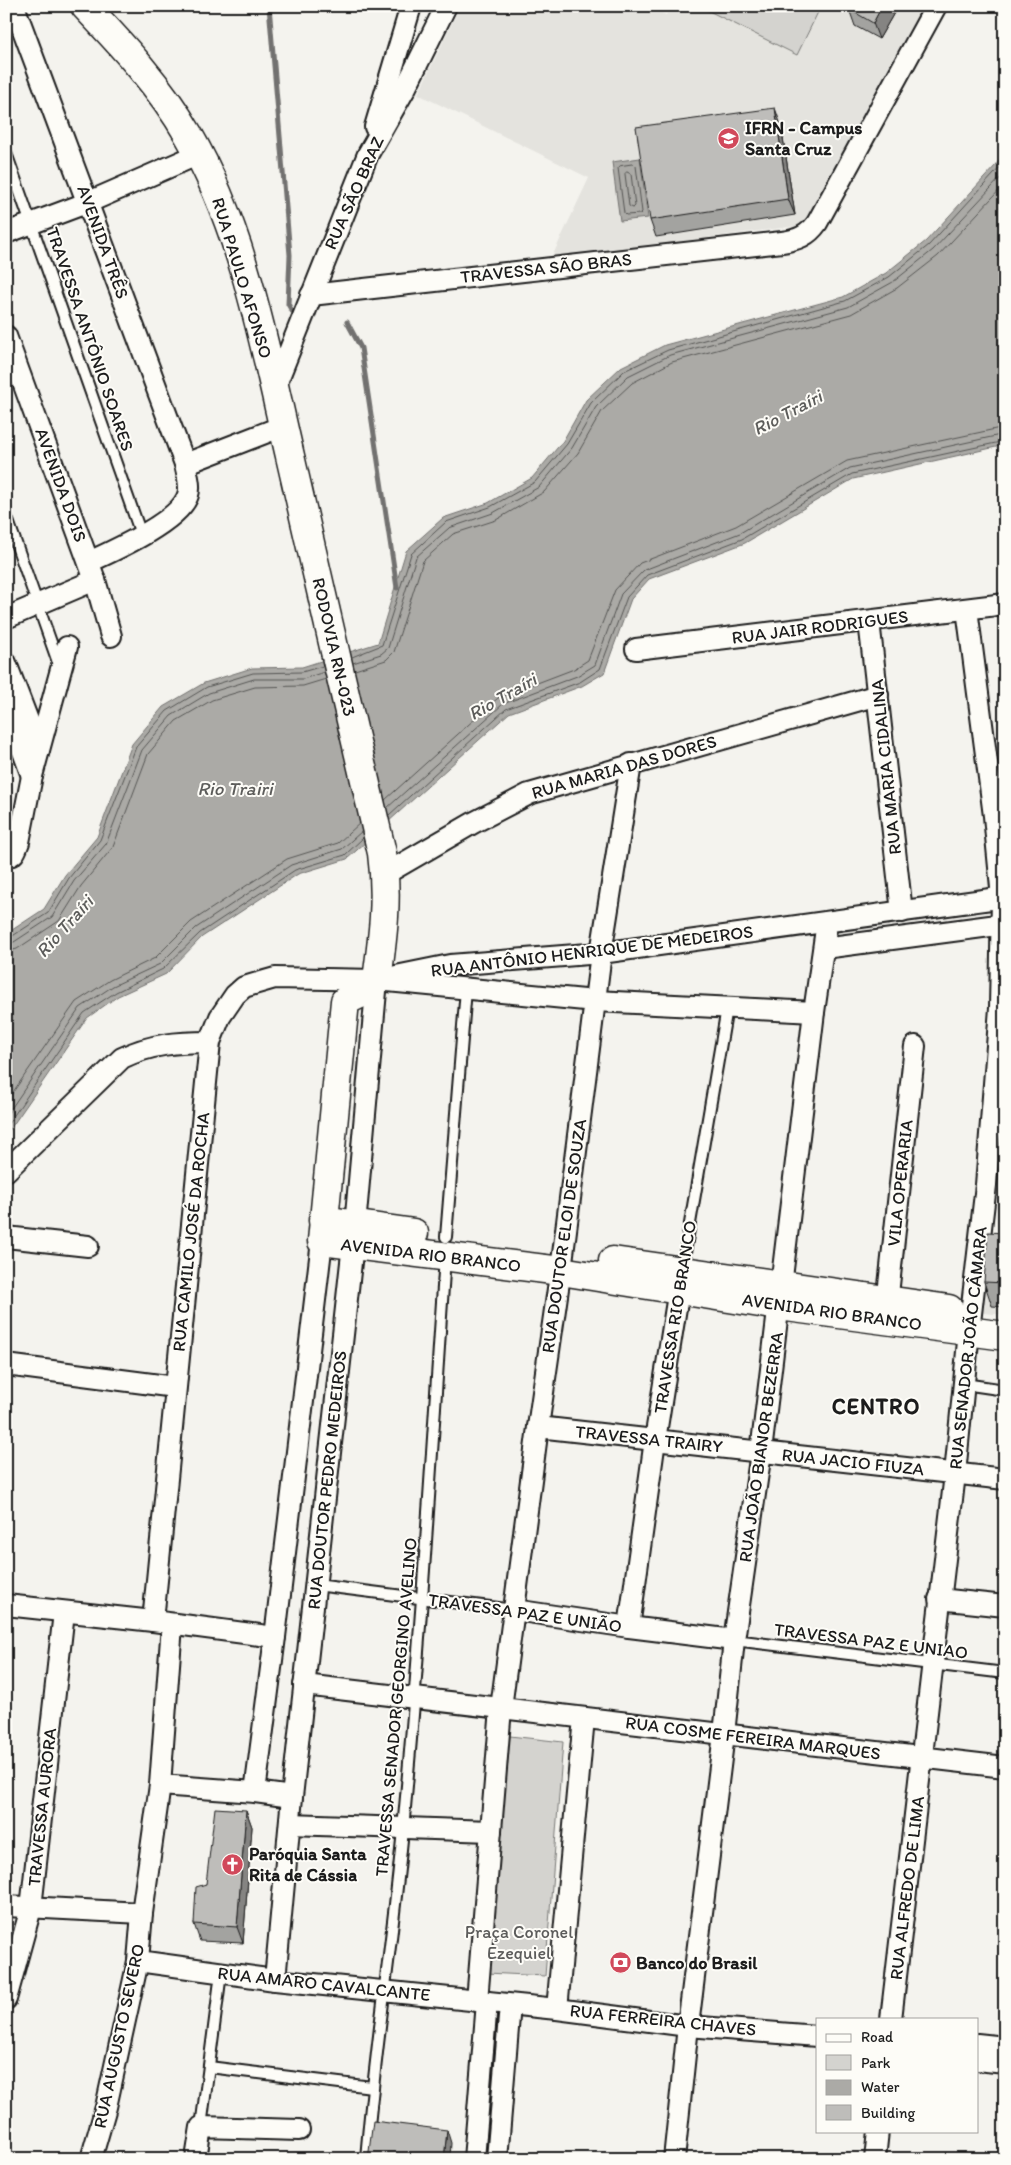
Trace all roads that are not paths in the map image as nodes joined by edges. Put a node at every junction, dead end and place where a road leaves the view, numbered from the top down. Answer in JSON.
{"nodes":[{"id":1,"x":14,"y":6,"type":"edge"},
{"id":2,"x":85,"y":6,"type":"edge"},
{"id":3,"x":411,"y":6,"type":"edge"},
{"id":4,"x":446,"y":6,"type":"edge"},
{"id":5,"x":936,"y":6,"type":"edge"},
{"id":6,"x":6,"y":153,"type":"edge"},
{"id":7,"x":199,"y":154,"type":"junction"},
{"id":8,"x":368,"y":154,"type":"junction"},
{"id":9,"x":89,"y":202,"type":"junction"},
{"id":10,"x":32,"y":224,"type":"junction"},
{"id":11,"x":6,"y":233,"type":"edge"},
{"id":12,"x":311,"y":295,"type":"junction"},
{"id":13,"x":6,"y":336,"type":"edge"},
{"id":14,"x":274,"y":386,"type":"junction"},
{"id":15,"x":285,"y":434,"type":"junction"},
{"id":16,"x":187,"y":472,"type":"junction"},
{"id":17,"x":6,"y":515,"type":"edge"},
{"id":18,"x":142,"y":537,"type":"junction"},
{"id":19,"x":92,"y":571,"type":"junction"},
{"id":20,"x":38,"y":604,"type":"junction"},
{"id":21,"x":1005,"y":604,"type":"edge"},
{"id":22,"x":967,"y":609,"type":"junction"},
{"id":23,"x":6,"y":618,"type":"edge"},
{"id":24,"x":869,"y":621,"type":"junction"},
{"id":25,"x":112,"y":636,"type":"dead end"},
{"id":26,"x":68,"y":647,"type":"dead end"},
{"id":27,"x":636,"y":649,"type":"dead end"},
{"id":28,"x":6,"y":663,"type":"edge"},
{"id":29,"x":61,"y":671,"type":"junction"},
{"id":30,"x":878,"y":695,"type":"junction"},
{"id":31,"x":10,"y":706,"type":"edge"},
{"id":32,"x":39,"y":749,"type":"junction"},
{"id":33,"x":630,"y":764,"type":"junction"},
{"id":34,"x":32,"y":776,"type":"junction"},
{"id":35,"x":999,"y":816,"type":"edge"},
{"id":36,"x":6,"y":856,"type":"edge"},
{"id":37,"x":383,"y":864,"type":"junction"},
{"id":38,"x":1003,"y":897,"type":"edge"},
{"id":39,"x":902,"y":912,"type":"junction"},
{"id":40,"x":827,"y":922,"type":"junction"},
{"id":41,"x":1004,"y":924,"type":"edge"},
{"id":42,"x":824,"y":948,"type":"junction"},
{"id":43,"x":602,"y":953,"type":"junction"},
{"id":44,"x":377,"y":980,"type":"junction"},
{"id":45,"x":466,"y":990,"type":"junction"},
{"id":46,"x":595,"y":1001,"type":"junction"},
{"id":47,"x":727,"y":1008,"type":"junction"},
{"id":48,"x":1002,"y":1008,"type":"edge"},
{"id":49,"x":814,"y":1012,"type":"junction"},
{"id":50,"x":1001,"y":1039,"type":"edge"},
{"id":51,"x":210,"y":1042,"type":"junction"},
{"id":52,"x":915,"y":1046,"type":"dead end"},
{"id":53,"x":6,"y":1171,"type":"edge"},
{"id":54,"x":323,"y":1231,"type":"junction"},
{"id":55,"x":354,"y":1236,"type":"junction"},
{"id":56,"x":6,"y":1237,"type":"edge"},
{"id":57,"x":88,"y":1246,"type":"dead end"},
{"id":58,"x":446,"y":1247,"type":"junction"},
{"id":59,"x":562,"y":1262,"type":"junction"},
{"id":60,"x":681,"y":1281,"type":"junction"},
{"id":61,"x":781,"y":1296,"type":"junction"},
{"id":62,"x":886,"y":1310,"type":"junction"},
{"id":63,"x":1005,"y":1318,"type":"edge"},
{"id":64,"x":970,"y":1322,"type":"junction"},
{"id":65,"x":1005,"y":1336,"type":"edge"},
{"id":66,"x":6,"y":1365,"type":"edge"},
{"id":67,"x":964,"y":1384,"type":"junction"},
{"id":68,"x":175,"y":1387,"type":"junction"},
{"id":69,"x":1005,"y":1390,"type":"edge"},
{"id":70,"x":538,"y":1427,"type":"junction"},
{"id":71,"x":655,"y":1440,"type":"junction"},
{"id":72,"x":761,"y":1452,"type":"junction"},
{"id":73,"x":955,"y":1474,"type":"junction"},
{"id":74,"x":1005,"y":1480,"type":"edge"},
{"id":75,"x":316,"y":1585,"type":"junction"},
{"id":76,"x":422,"y":1598,"type":"junction"},
{"id":77,"x":939,"y":1600,"type":"junction"},
{"id":78,"x":6,"y":1605,"type":"edge"},
{"id":79,"x":1005,"y":1606,"type":"edge"},
{"id":80,"x":514,"y":1610,"type":"junction"},
{"id":81,"x":64,"y":1612,"type":"junction"},
{"id":82,"x":163,"y":1623,"type":"junction"},
{"id":83,"x":629,"y":1628,"type":"junction"},
{"id":84,"x":275,"y":1637,"type":"junction"},
{"id":85,"x":734,"y":1640,"type":"junction"},
{"id":86,"x":932,"y":1666,"type":"junction"},
{"id":87,"x":1005,"y":1673,"type":"edge"},
{"id":88,"x":304,"y":1685,"type":"junction"},
{"id":89,"x":414,"y":1698,"type":"junction"},
{"id":90,"x":501,"y":1708,"type":"junction"},
{"id":91,"x":584,"y":1718,"type":"junction"},
{"id":92,"x":724,"y":1734,"type":"junction"},
{"id":93,"x":922,"y":1758,"type":"junction"},
{"id":94,"x":1005,"y":1767,"type":"edge"},
{"id":95,"x":160,"y":1785,"type":"junction"},
{"id":96,"x":255,"y":1792,"type":"junction"},
{"id":97,"x":292,"y":1797,"type":"junction"},
{"id":98,"x":290,"y":1824,"type":"junction"},
{"id":99,"x":403,"y":1829,"type":"junction"},
{"id":100,"x":491,"y":1831,"type":"junction"},
{"id":101,"x":6,"y":1906,"type":"edge"},
{"id":102,"x":31,"y":1908,"type":"junction"},
{"id":103,"x":142,"y":1913,"type":"junction"},
{"id":104,"x":138,"y":1961,"type":"junction"},
{"id":105,"x":220,"y":1973,"type":"junction"},
{"id":106,"x":275,"y":1980,"type":"junction"},
{"id":107,"x":386,"y":1990,"type":"junction"},
{"id":108,"x":6,"y":1999,"type":"edge"},
{"id":109,"x":482,"y":2002,"type":"junction"},
{"id":110,"x":510,"y":2005,"type":"junction"},
{"id":111,"x":558,"y":2009,"type":"junction"},
{"id":112,"x":891,"y":2018,"type":"edge"},
{"id":113,"x":688,"y":2026,"type":"junction"},
{"id":114,"x":816,"y":2036,"type":"edge"},
{"id":115,"x":978,"y":2044,"type":"edge"},
{"id":116,"x":1005,"y":2047,"type":"edge"},
{"id":117,"x":978,"y":2060,"type":"edge"},
{"id":118,"x":1005,"y":2063,"type":"edge"},
{"id":119,"x":209,"y":2067,"type":"junction"},
{"id":120,"x":372,"y":2087,"type":"junction"},
{"id":121,"x":201,"y":2127,"type":"junction"},
{"id":122,"x":299,"y":2130,"type":"dead end"},
{"id":123,"x":878,"y":2132,"type":"edge"},
{"id":124,"x":92,"y":2159,"type":"edge"},
{"id":125,"x":196,"y":2159,"type":"edge"},
{"id":126,"x":366,"y":2159,"type":"edge"},
{"id":127,"x":474,"y":2159,"type":"edge"},
{"id":128,"x":497,"y":2159,"type":"edge"},
{"id":129,"x":674,"y":2159,"type":"edge"},
{"id":130,"x":875,"y":2159,"type":"edge"}],
"edges":[{"from":1,"to":9,"type":"street","name":"AVENIDA TRÊS"},
{"from":2,"to":7,"type":"main road","name":"RUA PAULO AFONSO"},
{"from":3,"to":8,"type":"street"},
{"from":4,"to":8,"type":"street","name":"RUA SÃO BRAZ"},
{"from":5,"to":12,"type":"street","name":"TRAVESSA SÃO BRAS"},
{"from":6,"to":10,"type":"lane","name":"TRAVESSA ANTÔNIO SOARES"},
{"from":7,"to":9,"type":"street"},
{"from":7,"to":14,"type":"main road","name":"RUA PAULO AFONSO"},
{"from":8,"to":12,"type":"street","name":"RUA SÃO BRAZ"},
{"from":9,"to":10,"type":"street"},
{"from":9,"to":16,"type":"street","name":"AVENIDA TRÊS"},
{"from":10,"to":11,"type":"street"},
{"from":10,"to":18,"type":"lane","name":"TRAVESSA ANTÔNIO SOARES"},
{"from":12,"to":14,"type":"street","name":"RUA SÃO BRAZ"},
{"from":13,"to":19,"type":"street","name":"AVENIDA DOIS"},
{"from":14,"to":15,"type":"main road","name":"RUA PAULO AFONSO"},
{"from":15,"to":16,"type":"street"},
{"from":15,"to":37,"type":"main road","name":"RODOVIA RN-023"},
{"from":16,"to":18,"type":"street"},
{"from":17,"to":20,"type":"lane"},
{"from":18,"to":19,"type":"street"},
{"from":19,"to":20,"type":"street"},
{"from":19,"to":25,"type":"street","name":"AVENIDA DOIS"},
{"from":20,"to":23,"type":"street"},
{"from":20,"to":29,"type":"lane"},
{"from":21,"to":22,"type":"street","name":"RUA JAIR RODRIGUES"},
{"from":22,"to":24,"type":"street","name":"RUA JAIR RODRIGUES"},
{"from":22,"to":35,"type":"street","name":"RUA SENADOR JOÃO CÂMARA"},
{"from":24,"to":27,"type":"street","name":"RUA JAIR RODRIGUES"},
{"from":24,"to":30,"type":"street","name":"RUA MARIA CIDALINA"},
{"from":26,"to":29,"type":"street"},
{"from":28,"to":31,"type":"street"},
{"from":29,"to":32,"type":"street"},
{"from":30,"to":33,"type":"street","name":"RUA MARIA DAS DORES"},
{"from":30,"to":39,"type":"street","name":"RUA MARIA CIDALINA"},
{"from":31,"to":32,"type":"street"},
{"from":31,"to":34,"type":"street"},
{"from":32,"to":34,"type":"street"},
{"from":33,"to":37,"type":"street","name":"RUA MARIA DAS DORES"},
{"from":33,"to":43,"type":"street","name":"RUA DOUTOR ELOI DE SOUZA"},
{"from":34,"to":36,"type":"street"},
{"from":35,"to":38,"type":"street","name":"RUA SENADOR JOÃO CÂMARA"},
{"from":37,"to":44,"type":"main road","name":"RUA DOUTOR PEDRO MEDEIROS"},
{"from":38,"to":39,"type":"street","name":"RUA ANTÔNIO HENRIQUE DE MEDEIROS"},
{"from":38,"to":41,"type":"street","name":"RUA SENADOR JOÃO CÂMARA"},
{"from":39,"to":40,"type":"street","name":"RUA ANTÔNIO HENRIQUE DE MEDEIROS"},
{"from":40,"to":42,"type":"street","name":"RUA JOÃO BIANOR BEZERRA"},
{"from":40,"to":43,"type":"street","name":"RUA ANTÔNIO HENRIQUE DE MEDEIROS"},
{"from":41,"to":42,"type":"street"},
{"from":41,"to":48,"type":"street","name":"RUA SENADOR JOÃO CÂMARA"},
{"from":42,"to":49,"type":"street","name":"RUA JOÃO BIANOR BEZERRA"},
{"from":43,"to":44,"type":"street","name":"RUA ANTÔNIO HENRIQUE DE MEDEIROS"},
{"from":43,"to":46,"type":"street","name":"RUA DOUTOR ELOI DE SOUZA"},
{"from":44,"to":45,"type":"street","name":"RUA ANTÔNIO HENRIQUE DE MEDEIROS"},
{"from":44,"to":51,"type":"street","name":"RUA CAMILO JOSÉ DA ROCHA"},
{"from":44,"to":54,"type":"main road","name":"RUA DOUTOR PEDRO MEDEIROS"},
{"from":44,"to":55,"type":"street","name":"RUA DOUTOR PEDRO MEDEIROS"},
{"from":45,"to":46,"type":"street","name":"RUA ANTÔNIO HENRIQUE DE MEDEIROS"},
{"from":45,"to":58,"type":"lane","name":"TRAVESSA SENADOR GEORGINO AVELINO"},
{"from":46,"to":47,"type":"street","name":"RUA ANTÔNIO HENRIQUE DE MEDEIROS"},
{"from":46,"to":59,"type":"street","name":"RUA DOUTOR ELOI DE SOUZA"},
{"from":47,"to":49,"type":"street","name":"RUA ANTÔNIO HENRIQUE DE MEDEIROS"},
{"from":47,"to":60,"type":"lane","name":"TRAVESSA RIO BRANCO"},
{"from":48,"to":50,"type":"street","name":"RUA SENADOR JOÃO CÂMARA"},
{"from":49,"to":61,"type":"street","name":"RUA JOÃO BIANOR BEZERRA"},
{"from":50,"to":64,"type":"street","name":"RUA SENADOR JOÃO CÂMARA"},
{"from":51,"to":53,"type":"street"},
{"from":51,"to":68,"type":"street","name":"RUA CAMILO JOSÉ DA ROCHA"},
{"from":52,"to":62,"type":"street","name":"VILA OPERARIA"},
{"from":54,"to":55,"type":"main road","name":"AVENIDA RIO BRANCO"},
{"from":54,"to":84,"type":"street","name":"RUA DOUTOR PEDRO MEDEIROS"},
{"from":55,"to":58,"type":"main road","name":"AVENIDA RIO BRANCO"},
{"from":55,"to":75,"type":"street","name":"RUA DOUTOR PEDRO MEDEIROS"},
{"from":56,"to":57,"type":"street"},
{"from":58,"to":59,"type":"main road","name":"AVENIDA RIO BRANCO"},
{"from":58,"to":76,"type":"lane","name":"TRAVESSA SENADOR GEORGINO AVELINO"},
{"from":59,"to":60,"type":"main road","name":"AVENIDA RIO BRANCO"},
{"from":59,"to":70,"type":"street","name":"RUA DOUTOR ELOI DE SOUZA"},
{"from":60,"to":61,"type":"main road","name":"AVENIDA RIO BRANCO"},
{"from":60,"to":71,"type":"street","name":"TRAVESSA RIO BRANCO"},
{"from":61,"to":62,"type":"main road","name":"AVENIDA RIO BRANCO"},
{"from":61,"to":72,"type":"street","name":"RUA JOÃO BIANOR BEZERRA"},
{"from":62,"to":64,"type":"main road","name":"AVENIDA RIO BRANCO"},
{"from":63,"to":64,"type":"main road","name":"AVENIDA RIO BRANCO"},
{"from":64,"to":65,"type":"main road","name":"AVENIDA RIO BRANCO"},
{"from":64,"to":67,"type":"street","name":"RUA SENADOR JOÃO CÂMARA"},
{"from":66,"to":68,"type":"street"},
{"from":67,"to":69,"type":"lane"},
{"from":67,"to":73,"type":"street","name":"RUA SENADOR JOÃO CÂMARA"},
{"from":68,"to":82,"type":"street","name":"RUA CAMILO JOSÉ DA ROCHA"},
{"from":70,"to":71,"type":"street","name":"TRAVESSA TRAIRY"},
{"from":70,"to":80,"type":"street","name":"RUA DOUTOR ELOI DE SOUZA"},
{"from":71,"to":72,"type":"street","name":"TRAVESSA TRAIRY"},
{"from":71,"to":83,"type":"street","name":"TRAVESSA RIO BRANCO"},
{"from":72,"to":73,"type":"street","name":"RUA JACIO FIUZA"},
{"from":72,"to":85,"type":"street","name":"RUA JOÃO BIANOR BEZERRA"},
{"from":73,"to":74,"type":"street","name":"RUA JACIO FIUZA"},
{"from":73,"to":77,"type":"street","name":"RUA SENADOR JOÃO CÂMARA"},
{"from":75,"to":76,"type":"lane","name":"TRAVESSA PAZ E UNIÃO"},
{"from":75,"to":88,"type":"street","name":"RUA DOUTOR PEDRO MEDEIROS"},
{"from":76,"to":80,"type":"lane","name":"TRAVESSA PAZ E UNIÃO"},
{"from":76,"to":89,"type":"lane","name":"TRAVESSA SENADOR GEORGINO AVELINO"},
{"from":77,"to":79,"type":"street"},
{"from":77,"to":86,"type":"street","name":"RUA SENADOR JOÃO CÂMARA"},
{"from":78,"to":81,"type":"street"},
{"from":80,"to":83,"type":"street","name":"TRAVESSA PAZ E UNIÃO"},
{"from":80,"to":90,"type":"street","name":"RUA DOUTOR ELOI DE SOUZA"},
{"from":81,"to":82,"type":"street"},
{"from":81,"to":102,"type":"street","name":"TRAVESSA AURORA"},
{"from":82,"to":84,"type":"street"},
{"from":82,"to":95,"type":"street","name":"RUA CAMILO JOSÉ DA ROCHA"},
{"from":83,"to":85,"type":"street","name":"TRAVESSA PAZ E UNIÃO"},
{"from":84,"to":96,"type":"street","name":"RUA DOUTOR PEDRO MEDEIROS"},
{"from":85,"to":86,"type":"lane","name":"TRAVESSA PAZ E UNIAO"},
{"from":85,"to":92,"type":"street","name":"RUA JOÃO BIANOR BEZERRA"},
{"from":86,"to":87,"type":"lane","name":"TRAVESSA PAZ E UNIAO"},
{"from":86,"to":93,"type":"street","name":"RUA SENADOR JOÃO CÂMARA"},
{"from":88,"to":89,"type":"street","name":"RUA COSME FEREIRA MARQUES"},
{"from":88,"to":97,"type":"street","name":"RUA DOUTOR PEDRO MEDEIROS"},
{"from":89,"to":90,"type":"street","name":"RUA COSME FEREIRA MARQUES"},
{"from":89,"to":99,"type":"lane","name":"TRAVESSA SENADOR GEORGINO AVELINO"},
{"from":90,"to":91,"type":"street","name":"RUA COSME FEREIRA MARQUES"},
{"from":90,"to":100,"type":"street","name":"RUA DOUTOR ELOI DE SOUZA"},
{"from":91,"to":92,"type":"street","name":"RUA COSME FEREIRA MARQUES"},
{"from":91,"to":111,"type":"street"},
{"from":92,"to":93,"type":"street","name":"RUA COSME FEREIRA MARQUES"},
{"from":92,"to":113,"type":"street","name":"RUA JOÃO BIANOR BEZERRA"},
{"from":93,"to":94,"type":"street","name":"RUA COSME FEREIRA MARQUES"},
{"from":93,"to":112,"type":"street","name":"RUA ALFREDO DE LIMA"},
{"from":95,"to":96,"type":"street"},
{"from":95,"to":103,"type":"street","name":"RUA AUGUSTO SEVERO"},
{"from":96,"to":97,"type":"street"},
{"from":97,"to":98,"type":"street","name":"RUA DOUTOR PEDRO MEDEIROS"},
{"from":98,"to":99,"type":"street"},
{"from":98,"to":106,"type":"street","name":"RUA DOUTOR PEDRO MEDEIROS"},
{"from":99,"to":100,"type":"street"},
{"from":99,"to":107,"type":"lane","name":"TRAVESSA SENADOR GEORGINO AVELINO"},
{"from":100,"to":109,"type":"street","name":"RUA DOUTOR ELOI DE SOUZA"},
{"from":101,"to":102,"type":"street"},
{"from":102,"to":103,"type":"street"},
{"from":102,"to":108,"type":"street","name":"TRAVESSA AURORA"},
{"from":103,"to":104,"type":"street","name":"RUA AUGUSTO SEVERO"},
{"from":104,"to":105,"type":"street","name":"RUA AMARO CAVALCANTE"},
{"from":104,"to":124,"type":"street","name":"RUA AUGUSTO SEVERO"},
{"from":105,"to":106,"type":"street","name":"RUA AMARO CAVALCANTE"},
{"from":105,"to":119,"type":"lane"},
{"from":106,"to":107,"type":"street","name":"RUA AMARO CAVALCANTE"},
{"from":107,"to":109,"type":"street","name":"RUA AMARO CAVALCANTE"},
{"from":107,"to":120,"type":"lane","name":"TRAVESSA SENADOR GEORGINO AVELINO"},
{"from":109,"to":110,"type":"street","name":"RUA AMARO CAVALCANTE"},
{"from":109,"to":127,"type":"street","name":"RUA DOUTOR ELOI DE SOUZA"},
{"from":110,"to":111,"type":"street","name":"RUA FERREIRA CHAVES"},
{"from":110,"to":128,"type":"street"},
{"from":111,"to":113,"type":"street","name":"RUA FERREIRA CHAVES"},
{"from":113,"to":114,"type":"street","name":"RUA FERREIRA CHAVES"},
{"from":113,"to":129,"type":"street","name":"RUA JOÃO BIANOR BEZERRA"},
{"from":115,"to":116,"type":"street"},
{"from":117,"to":118,"type":"street"},
{"from":119,"to":120,"type":"lane"},
{"from":119,"to":121,"type":"lane"},
{"from":120,"to":126,"type":"lane","name":"TRAVESSA SENADOR GEORGINO AVELINO"},
{"from":121,"to":122,"type":"street"},
{"from":121,"to":125,"type":"street"},
{"from":123,"to":130,"type":"street"}]}
